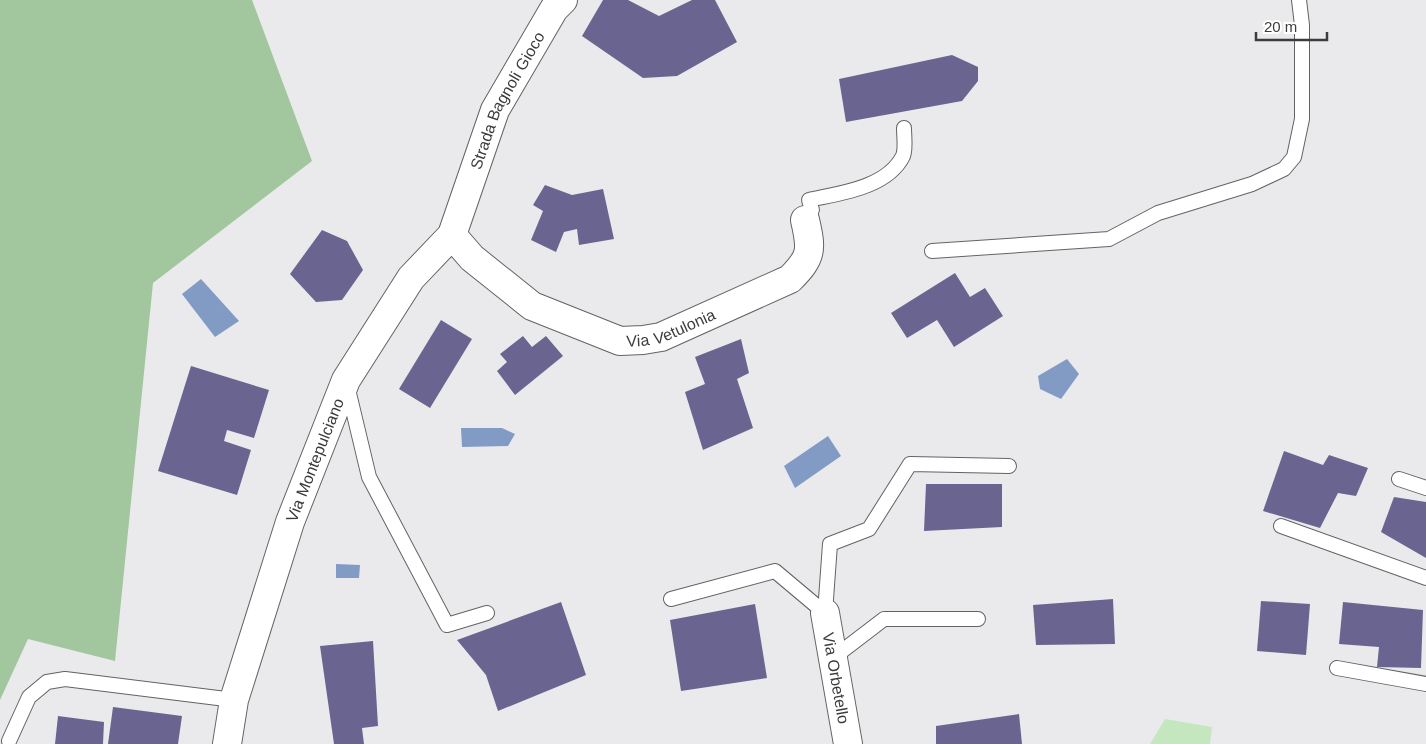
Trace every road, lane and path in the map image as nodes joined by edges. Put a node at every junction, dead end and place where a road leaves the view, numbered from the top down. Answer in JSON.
{"nodes":[{"id":1,"x":563,"y":0,"type":"edge"},
{"id":2,"x":1299,"y":0,"type":"edge"},
{"id":3,"x":904,"y":128,"type":"dead end"},
{"id":4,"x":462,"y":206,"type":"joint"},
{"id":5,"x":805,"y":220,"type":"joint"},
{"id":6,"x":452,"y":236,"type":"junction"},
{"id":7,"x":932,"y":251,"type":"dead end"},
{"id":8,"x":346,"y":380,"type":"junction"},
{"id":9,"x":1009,"y":466,"type":"dead end"},
{"id":10,"x":1399,"y":479,"type":"dead end"},
{"id":11,"x":1426,"y":488,"type":"edge"},
{"id":12,"x":1281,"y":526,"type":"dead end"},
{"id":13,"x":1426,"y":578,"type":"edge"},
{"id":14,"x":670,"y":599,"type":"dead end"},
{"id":15,"x":487,"y":613,"type":"dead end"},
{"id":16,"x":825,"y":613,"type":"junction"},
{"id":17,"x":978,"y":619,"type":"dead end"},
{"id":18,"x":833,"y":658,"type":"junction"},
{"id":19,"x":1337,"y":668,"type":"dead end"},
{"id":20,"x":1426,"y":684,"type":"edge"},
{"id":21,"x":234,"y":700,"type":"junction"},
{"id":22,"x":9,"y":741,"type":"dead end"},
{"id":23,"x":227,"y":744,"type":"edge"},
{"id":24,"x":848,"y":744,"type":"edge"}],
"edges":[{"from":1,"to":4,"type":"street","name":"Strada Bagnoli Gioco"},
{"from":2,"to":7,"type":"lane"},
{"from":3,"to":5,"type":"lane"},
{"from":4,"to":6,"type":"street","name":"Via Montepulciano"},
{"from":5,"to":6,"type":"street","name":"Via Vetulonia"},
{"from":6,"to":8,"type":"street","name":"Via Montepulciano"},
{"from":8,"to":15,"type":"lane"},
{"from":8,"to":21,"type":"street","name":"Via Montepulciano"},
{"from":9,"to":16,"type":"lane"},
{"from":10,"to":11,"type":"lane"},
{"from":12,"to":13,"type":"lane"},
{"from":14,"to":16,"type":"lane"},
{"from":16,"to":18,"type":"street","name":"Via Orbetello"},
{"from":17,"to":18,"type":"lane"},
{"from":18,"to":24,"type":"street","name":"Via Orbetello"},
{"from":19,"to":20,"type":"lane"},
{"from":21,"to":22,"type":"lane"},
{"from":21,"to":23,"type":"street","name":"Via Montepulciano"}]}
